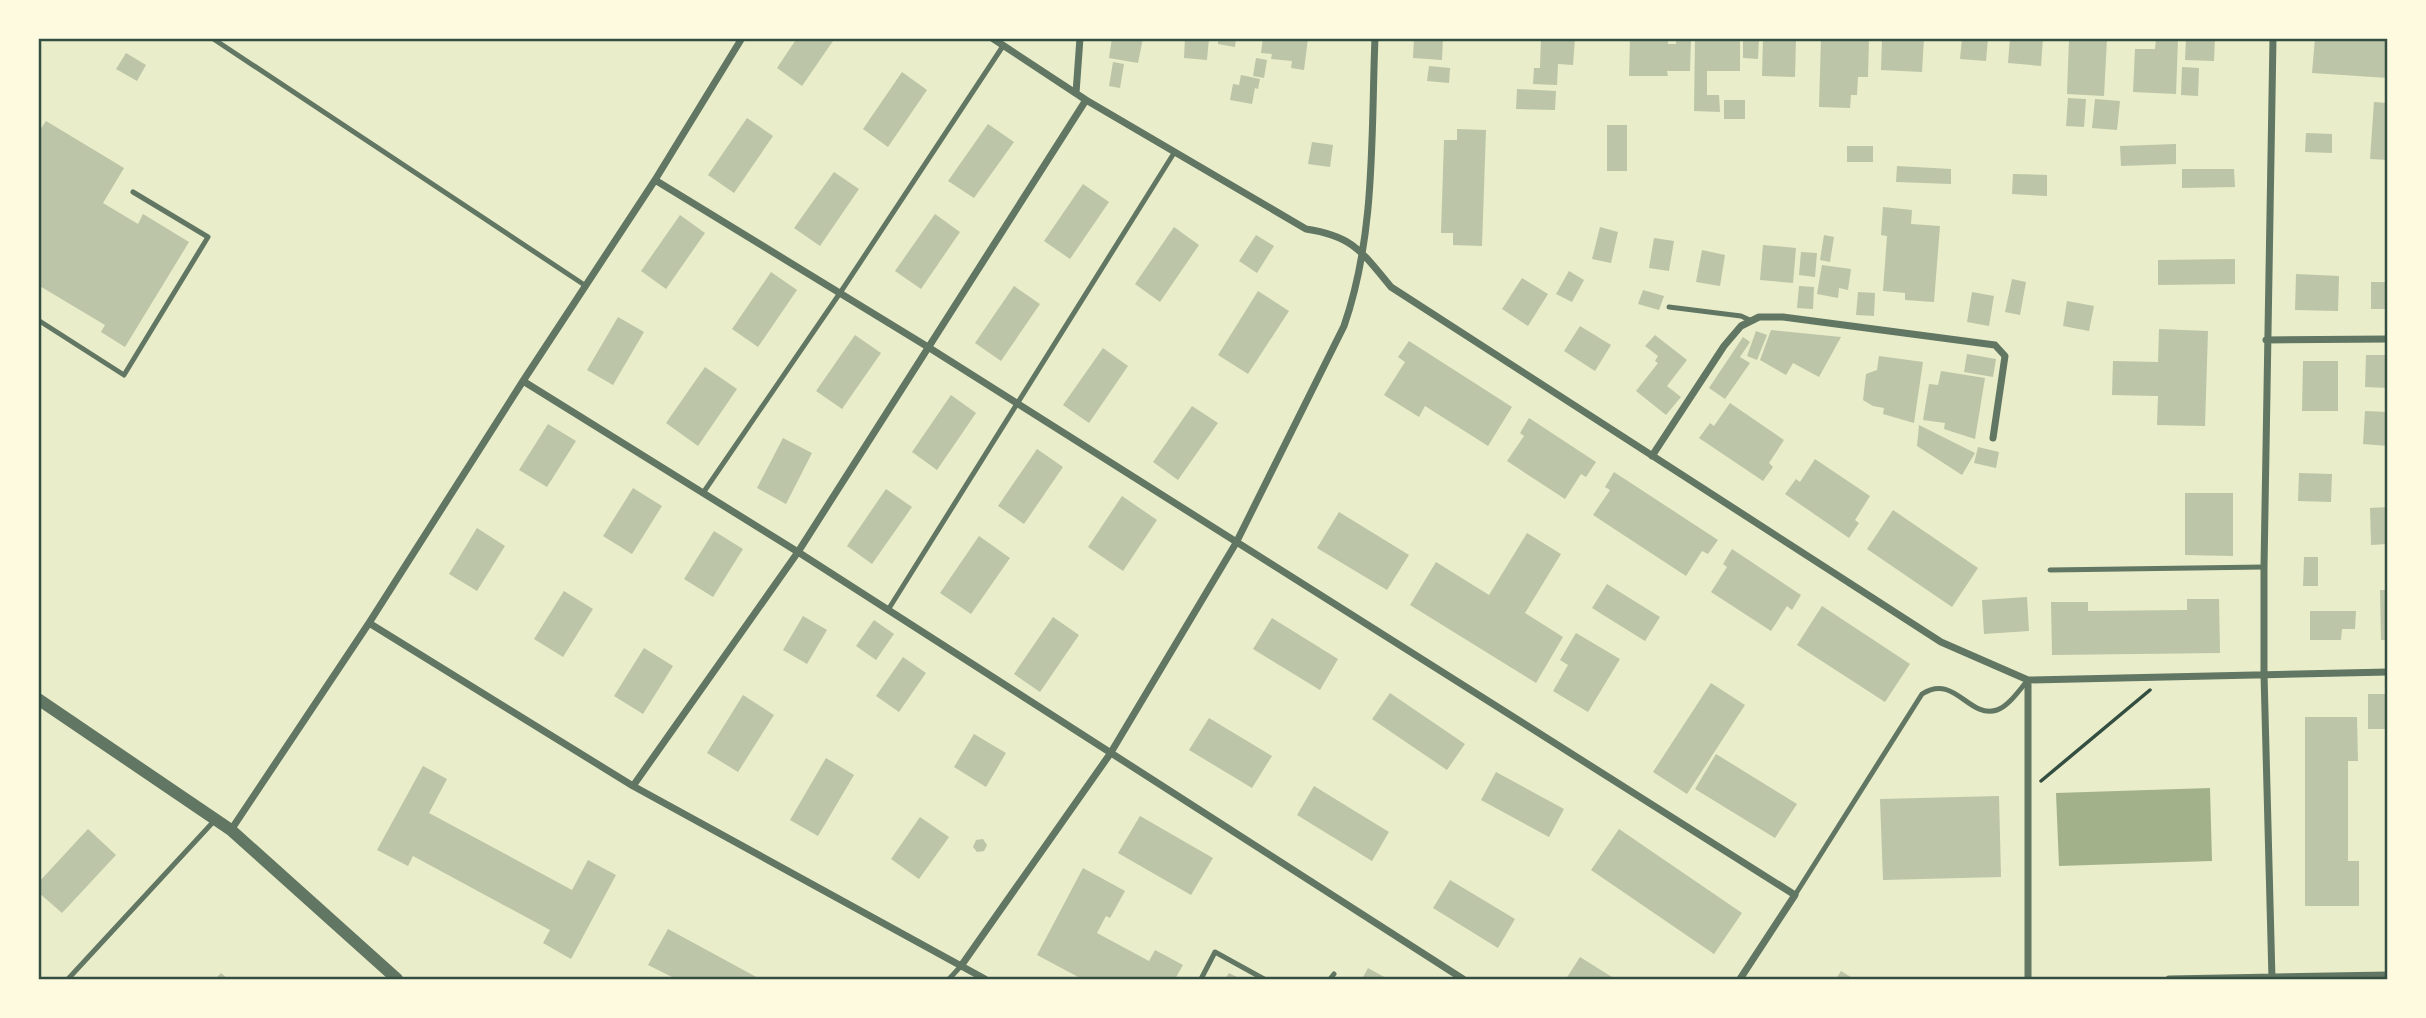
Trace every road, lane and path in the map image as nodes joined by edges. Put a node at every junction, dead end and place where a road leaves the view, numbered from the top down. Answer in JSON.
{"nodes":[{"id":1,"x":212,"y":38,"type":"edge"},
{"id":2,"x":742,"y":38,"type":"edge"},
{"id":3,"x":992,"y":38,"type":"edge"},
{"id":4,"x":1080,"y":38,"type":"edge"},
{"id":5,"x":1375,"y":38,"type":"edge"},
{"id":6,"x":2273,"y":38,"type":"edge"},
{"id":7,"x":1003,"y":46,"type":"junction"},
{"id":8,"x":1076,"y":93,"type":"junction"},
{"id":9,"x":1086,"y":100,"type":"junction"},
{"id":10,"x":1174,"y":153,"type":"junction"},
{"id":11,"x":655,"y":180,"type":"junction"},
{"id":12,"x":133,"y":192,"type":"dead end"},
{"id":13,"x":1363,"y":253,"type":"junction"},
{"id":14,"x":586,"y":286,"type":"junction"},
{"id":15,"x":840,"y":293,"type":"junction"},
{"id":16,"x":1669,"y":307,"type":"dead end"},
{"id":17,"x":38,"y":320,"type":"edge"},
{"id":18,"x":1752,"y":321,"type":"junction"},
{"id":19,"x":2388,"y":339,"type":"edge"},
{"id":20,"x":2266,"y":340,"type":"junction"},
{"id":21,"x":928,"y":347,"type":"junction"},
{"id":22,"x":523,"y":381,"type":"junction"},
{"id":23,"x":1018,"y":404,"type":"junction"},
{"id":24,"x":1993,"y":438,"type":"dead end"},
{"id":25,"x":1652,"y":456,"type":"junction"},
{"id":26,"x":703,"y":493,"type":"junction"},
{"id":27,"x":1236,"y":543,"type":"junction"},
{"id":28,"x":798,"y":552,"type":"junction"},
{"id":29,"x":2263,"y":567,"type":"junction"},
{"id":30,"x":2050,"y":570,"type":"dead end"},
{"id":31,"x":888,"y":610,"type":"junction"},
{"id":32,"x":369,"y":623,"type":"junction"},
{"id":33,"x":2388,"y":671,"type":"edge"},
{"id":34,"x":2264,"y":674,"type":"junction"},
{"id":35,"x":2168,"y":676,"type":"junction"},
{"id":36,"x":2028,"y":680,"type":"junction"},
{"id":37,"x":38,"y":699,"type":"edge"},
{"id":38,"x":1110,"y":754,"type":"junction"},
{"id":39,"x":633,"y":786,"type":"junction"},
{"id":40,"x":2028,"y":792,"type":"junction"},
{"id":41,"x":216,"y":819,"type":"junction"},
{"id":42,"x":231,"y":830,"type":"junction"},
{"id":43,"x":1795,"y":895,"type":"junction"},
{"id":44,"x":961,"y":966,"type":"junction"},
{"id":45,"x":2388,"y":975,"type":"edge"},
{"id":46,"x":2272,"y":978,"type":"edge"},
{"id":47,"x":68,"y":979,"type":"edge"},
{"id":48,"x":397,"y":979,"type":"edge"},
{"id":49,"x":949,"y":979,"type":"edge"},
{"id":50,"x":985,"y":979,"type":"edge"},
{"id":51,"x":1201,"y":979,"type":"edge"},
{"id":52,"x":1264,"y":979,"type":"edge"},
{"id":53,"x":1463,"y":979,"type":"edge"},
{"id":54,"x":1740,"y":979,"type":"edge"},
{"id":55,"x":2028,"y":979,"type":"edge"},
{"id":56,"x":2169,"y":979,"type":"edge"}],
"edges":[{"from":1,"to":14,"type":"lane"},
{"from":2,"to":11,"type":"street"},
{"from":3,"to":7,"type":"street"},
{"from":4,"to":8,"type":"street"},
{"from":5,"to":13,"type":"street"},
{"from":6,"to":20,"type":"street"},
{"from":7,"to":8,"type":"street"},
{"from":7,"to":15,"type":"lane"},
{"from":8,"to":9,"type":"street"},
{"from":9,"to":10,"type":"street"},
{"from":9,"to":21,"type":"street"},
{"from":10,"to":13,"type":"street"},
{"from":10,"to":23,"type":"lane"},
{"from":11,"to":14,"type":"street"},
{"from":11,"to":15,"type":"street"},
{"from":12,"to":17,"type":"lane"},
{"from":13,"to":25,"type":"street"},
{"from":13,"to":27,"type":"street"},
{"from":14,"to":22,"type":"street"},
{"from":15,"to":21,"type":"street"},
{"from":15,"to":26,"type":"lane"},
{"from":16,"to":18,"type":"lane"},
{"from":18,"to":24,"type":"street"},
{"from":18,"to":25,"type":"street"},
{"from":19,"to":20,"type":"street"},
{"from":20,"to":29,"type":"street"},
{"from":21,"to":23,"type":"street"},
{"from":21,"to":28,"type":"street"},
{"from":22,"to":26,"type":"street"},
{"from":22,"to":32,"type":"street"},
{"from":23,"to":27,"type":"street"},
{"from":23,"to":31,"type":"lane"},
{"from":25,"to":36,"type":"street"},
{"from":26,"to":28,"type":"street"},
{"from":27,"to":38,"type":"street"},
{"from":27,"to":43,"type":"street"},
{"from":28,"to":31,"type":"street"},
{"from":28,"to":39,"type":"street"},
{"from":29,"to":30,"type":"lane"},
{"from":29,"to":34,"type":"street"},
{"from":31,"to":38,"type":"street"},
{"from":32,"to":39,"type":"street"},
{"from":32,"to":42,"type":"street"},
{"from":33,"to":34,"type":"street"},
{"from":34,"to":35,"type":"street"},
{"from":34,"to":46,"type":"street"},
{"from":35,"to":36,"type":"street"},
{"from":35,"to":40,"type":"path"},
{"from":36,"to":40,"type":"street"},
{"from":36,"to":43,"type":"lane"},
{"from":37,"to":41,"type":"street"},
{"from":38,"to":44,"type":"street"},
{"from":38,"to":53,"type":"street"},
{"from":39,"to":44,"type":"street"},
{"from":40,"to":55,"type":"street"},
{"from":41,"to":42,"type":"street"},
{"from":41,"to":47,"type":"lane"},
{"from":42,"to":48,"type":"street"},
{"from":43,"to":54,"type":"street"},
{"from":44,"to":49,"type":"lane"},
{"from":44,"to":50,"type":"street"},
{"from":45,"to":46,"type":"street"},
{"from":46,"to":56,"type":"street"},
{"from":51,"to":52,"type":"lane"}]}
